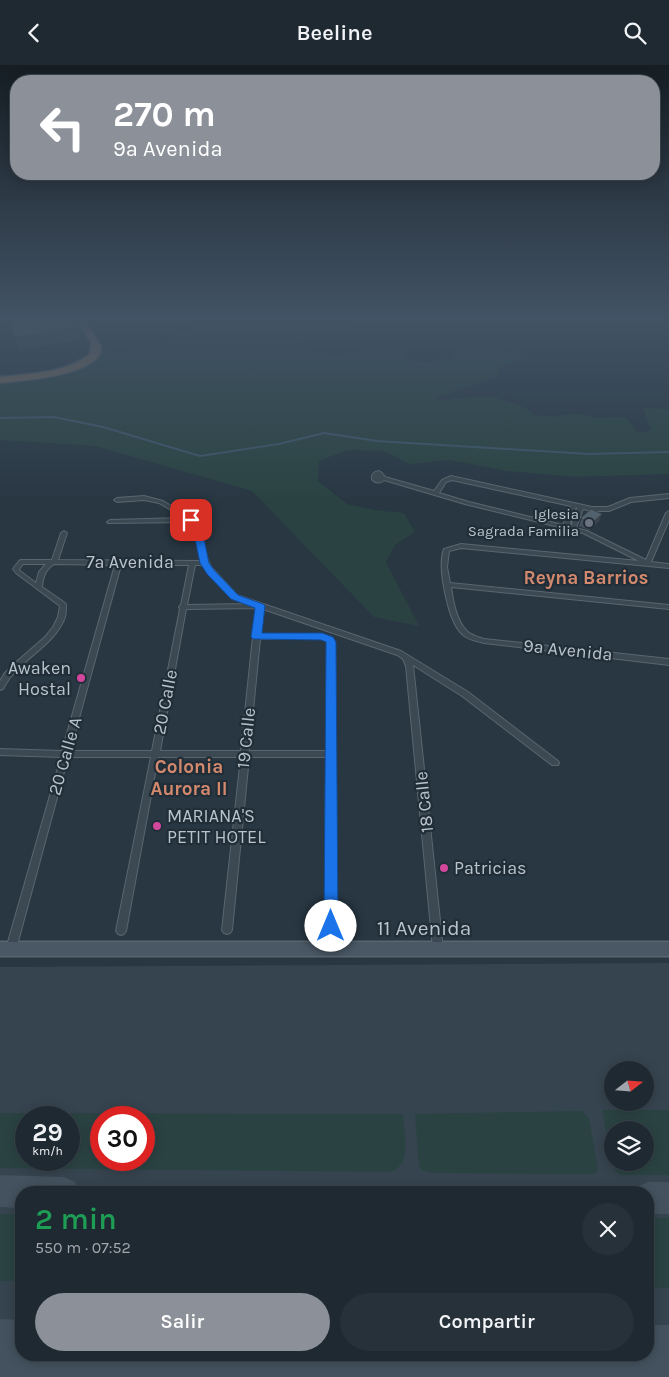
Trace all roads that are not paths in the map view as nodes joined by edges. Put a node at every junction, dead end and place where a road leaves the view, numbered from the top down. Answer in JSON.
{"nodes":[{"id":1,"x":383,"y":478,"type":"dead end"},
{"id":2,"x":436,"y":494,"type":"junction"},
{"id":3,"x":669,"y":496,"type":"edge"},
{"id":4,"x":117,"y":500,"type":"dead end"},
{"id":5,"x":577,"y":507,"type":"junction"},
{"id":6,"x":669,"y":513,"type":"edge"},
{"id":7,"x":191,"y":520,"type":"junction"},
{"id":8,"x":110,"y":522,"type":"dead end"},
{"id":9,"x":570,"y":527,"type":"junction"},
{"id":10,"x":64,"y":533,"type":"dead end"},
{"id":11,"x":55,"y":561,"type":"junction"},
{"id":12,"x":120,"y":562,"type":"junction"},
{"id":13,"x":192,"y":563,"type":"junction"},
{"id":14,"x":205,"y":563,"type":"junction"},
{"id":15,"x":648,"y":563,"type":"junction"},
{"id":16,"x":669,"y":566,"type":"edge"},
{"id":17,"x":447,"y":585,"type":"junction"},
{"id":18,"x":40,"y":587,"type":"junction"},
{"id":19,"x":260,"y":606,"type":"junction"},
{"id":20,"x":182,"y":607,"type":"junction"},
{"id":21,"x":669,"y":607,"type":"edge"},
{"id":22,"x":257,"y":637,"type":"junction"},
{"id":23,"x":405,"y":657,"type":"junction"},
{"id":24,"x":669,"y":663,"type":"edge"},
{"id":25,"x":0,"y":687,"type":"edge"},
{"id":26,"x":0,"y":752,"type":"edge"},
{"id":27,"x":66,"y":754,"type":"junction"},
{"id":28,"x":155,"y":754,"type":"junction"},
{"id":29,"x":245,"y":754,"type":"junction"},
{"id":30,"x":332,"y":754,"type":"junction"},
{"id":31,"x":555,"y":763,"type":"dead end"},
{"id":32,"x":331,"y":926,"type":"dead end"},
{"id":33,"x":226,"y":930,"type":"dead end"},
{"id":34,"x":121,"y":931,"type":"dead end"},
{"id":35,"x":5,"y":949,"type":"edge"},
{"id":36,"x":438,"y":949,"type":"junction"},
{"id":37,"x":669,"y":949,"type":"edge"}],
"edges":[{"from":1,"to":2,"type":"street"},
{"from":2,"to":5,"type":"street"},
{"from":2,"to":9,"type":"street"},
{"from":3,"to":5,"type":"street"},
{"from":4,"to":7,"type":"street"},
{"from":5,"to":9,"type":"street"},
{"from":6,"to":15,"type":"street"},
{"from":7,"to":8,"type":"street"},
{"from":7,"to":14,"type":"street"},
{"from":9,"to":15,"type":"street"},
{"from":10,"to":11,"type":"street"},
{"from":11,"to":12,"type":"street","name":"7a Avenida"},
{"from":11,"to":18,"type":"street"},
{"from":11,"to":18,"type":"street","name":"7a Avenida"},
{"from":12,"to":13,"type":"street","name":"7a Avenida"},
{"from":12,"to":27,"type":"street","name":"20 Calle A"},
{"from":13,"to":14,"type":"street","name":"7a Avenida"},
{"from":13,"to":20,"type":"street","name":"20 Calle"},
{"from":14,"to":19,"type":"street"},
{"from":15,"to":16,"type":"street"},
{"from":15,"to":17,"type":"street"},
{"from":17,"to":21,"type":"street"},
{"from":17,"to":24,"type":"street","name":"9a Avenida"},
{"from":18,"to":25,"type":"street"},
{"from":19,"to":20,"type":"street"},
{"from":19,"to":22,"type":"street","name":"19 Calle"},
{"from":19,"to":23,"type":"street"},
{"from":20,"to":28,"type":"street","name":"20 Calle"},
{"from":22,"to":29,"type":"street","name":"19 Calle"},
{"from":22,"to":30,"type":"street"},
{"from":23,"to":31,"type":"street"},
{"from":23,"to":36,"type":"street","name":"18 Calle"},
{"from":26,"to":27,"type":"street"},
{"from":27,"to":28,"type":"street"},
{"from":27,"to":35,"type":"street","name":"20 Calle A"},
{"from":28,"to":29,"type":"street"},
{"from":28,"to":34,"type":"street","name":"20 Calle"},
{"from":29,"to":30,"type":"street"},
{"from":29,"to":33,"type":"street","name":"19 Calle"},
{"from":30,"to":32,"type":"street"},
{"from":35,"to":36,"type":"main road","name":"11 Avenida"},
{"from":36,"to":37,"type":"main road","name":"11 Avenida"}]}
